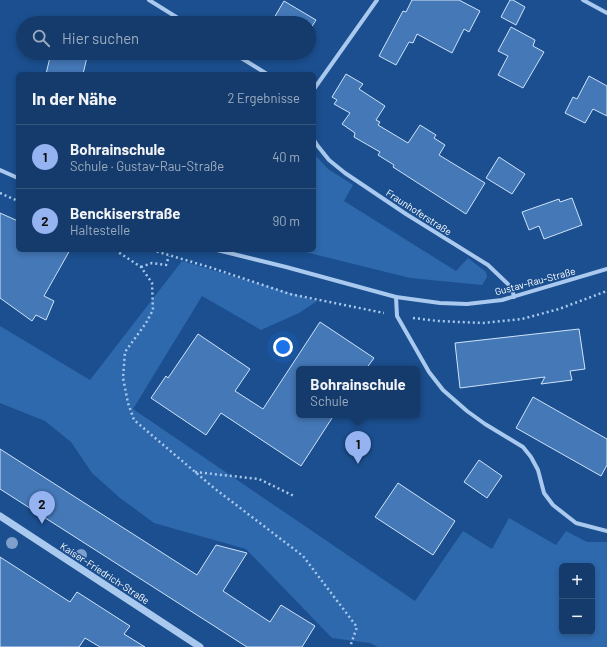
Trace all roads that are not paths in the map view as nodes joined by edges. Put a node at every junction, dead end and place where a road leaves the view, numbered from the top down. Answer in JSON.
{"nodes":[{"id":1,"x":149,"y":0,"type":"edge"},
{"id":2,"x":376,"y":0,"type":"edge"},
{"id":3,"x":582,"y":0,"type":"edge"},
{"id":4,"x":607,"y":13,"type":"edge"},
{"id":5,"x":175,"y":16,"type":"edge"},
{"id":6,"x":244,"y":60,"type":"edge"},
{"id":7,"x":264,"y":72,"type":"edge"},
{"id":8,"x":316,"y":86,"type":"edge"},
{"id":9,"x":316,"y":145,"type":"edge"},
{"id":10,"x":0,"y":170,"type":"edge"},
{"id":11,"x":16,"y":177,"type":"edge"},
{"id":12,"x":225,"y":252,"type":"edge"},
{"id":13,"x":607,"y":269,"type":"edge"},
{"id":14,"x":396,"y":297,"type":"junction"},
{"id":15,"x":514,"y":297,"type":"junction"},
{"id":16,"x":0,"y":516,"type":"edge"},
{"id":17,"x":607,"y":530,"type":"edge"},
{"id":18,"x":200,"y":647,"type":"edge"}],
"edges":[{"from":1,"to":5,"type":"street"},
{"from":2,"to":8,"type":"street"},
{"from":3,"to":4,"type":"street"},
{"from":6,"to":7,"type":"street"},
{"from":9,"to":15,"type":"street","name":"Fraunhoferstraße"},
{"from":10,"to":11,"type":"street"},
{"from":12,"to":14,"type":"street","name":"Gustav-Rau-Straße"},
{"from":13,"to":15,"type":"street","name":"Gustav-Rau-Straße"},
{"from":14,"to":15,"type":"street","name":"Gustav-Rau-Straße"},
{"from":14,"to":17,"type":"street"},
{"from":16,"to":18,"type":"street","name":"Kaiser-Friedrich-Straße"}]}
